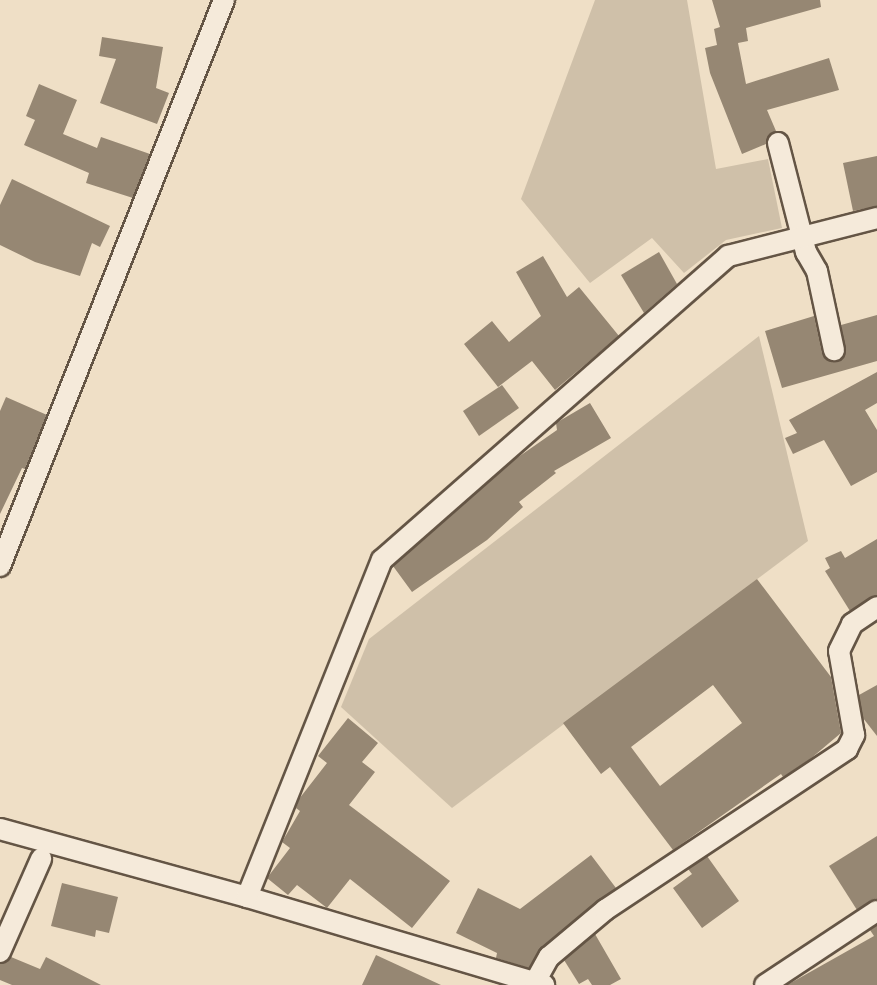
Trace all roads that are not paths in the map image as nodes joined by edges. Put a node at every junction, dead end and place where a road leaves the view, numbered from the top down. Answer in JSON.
{"nodes":[{"id":1,"x":224,"y":0,"type":"edge"},
{"id":2,"x":778,"y":143,"type":"dead end"},
{"id":3,"x":877,"y":218,"type":"edge"},
{"id":4,"x":803,"y":237,"type":"junction"},
{"id":5,"x":834,"y":350,"type":"dead end"},
{"id":6,"x":0,"y":566,"type":"edge"},
{"id":7,"x":877,"y":607,"type":"edge"},
{"id":8,"x":0,"y":829,"type":"edge"},
{"id":9,"x":41,"y":859,"type":"dead end"},
{"id":10,"x":247,"y":897,"type":"junction"},
{"id":11,"x":877,"y":911,"type":"edge"},
{"id":12,"x":0,"y":952,"type":"edge"},
{"id":13,"x":540,"y":984,"type":"edge"},
{"id":14,"x":765,"y":985,"type":"edge"}],
"edges":[{"from":1,"to":6,"type":"street"},
{"from":2,"to":4,"type":"street"},
{"from":3,"to":4,"type":"street"},
{"from":4,"to":5,"type":"street"},
{"from":4,"to":10,"type":"street"},
{"from":7,"to":13,"type":"street"},
{"from":8,"to":10,"type":"street"},
{"from":9,"to":12,"type":"street"},
{"from":10,"to":13,"type":"street"},
{"from":11,"to":14,"type":"street"}]}
